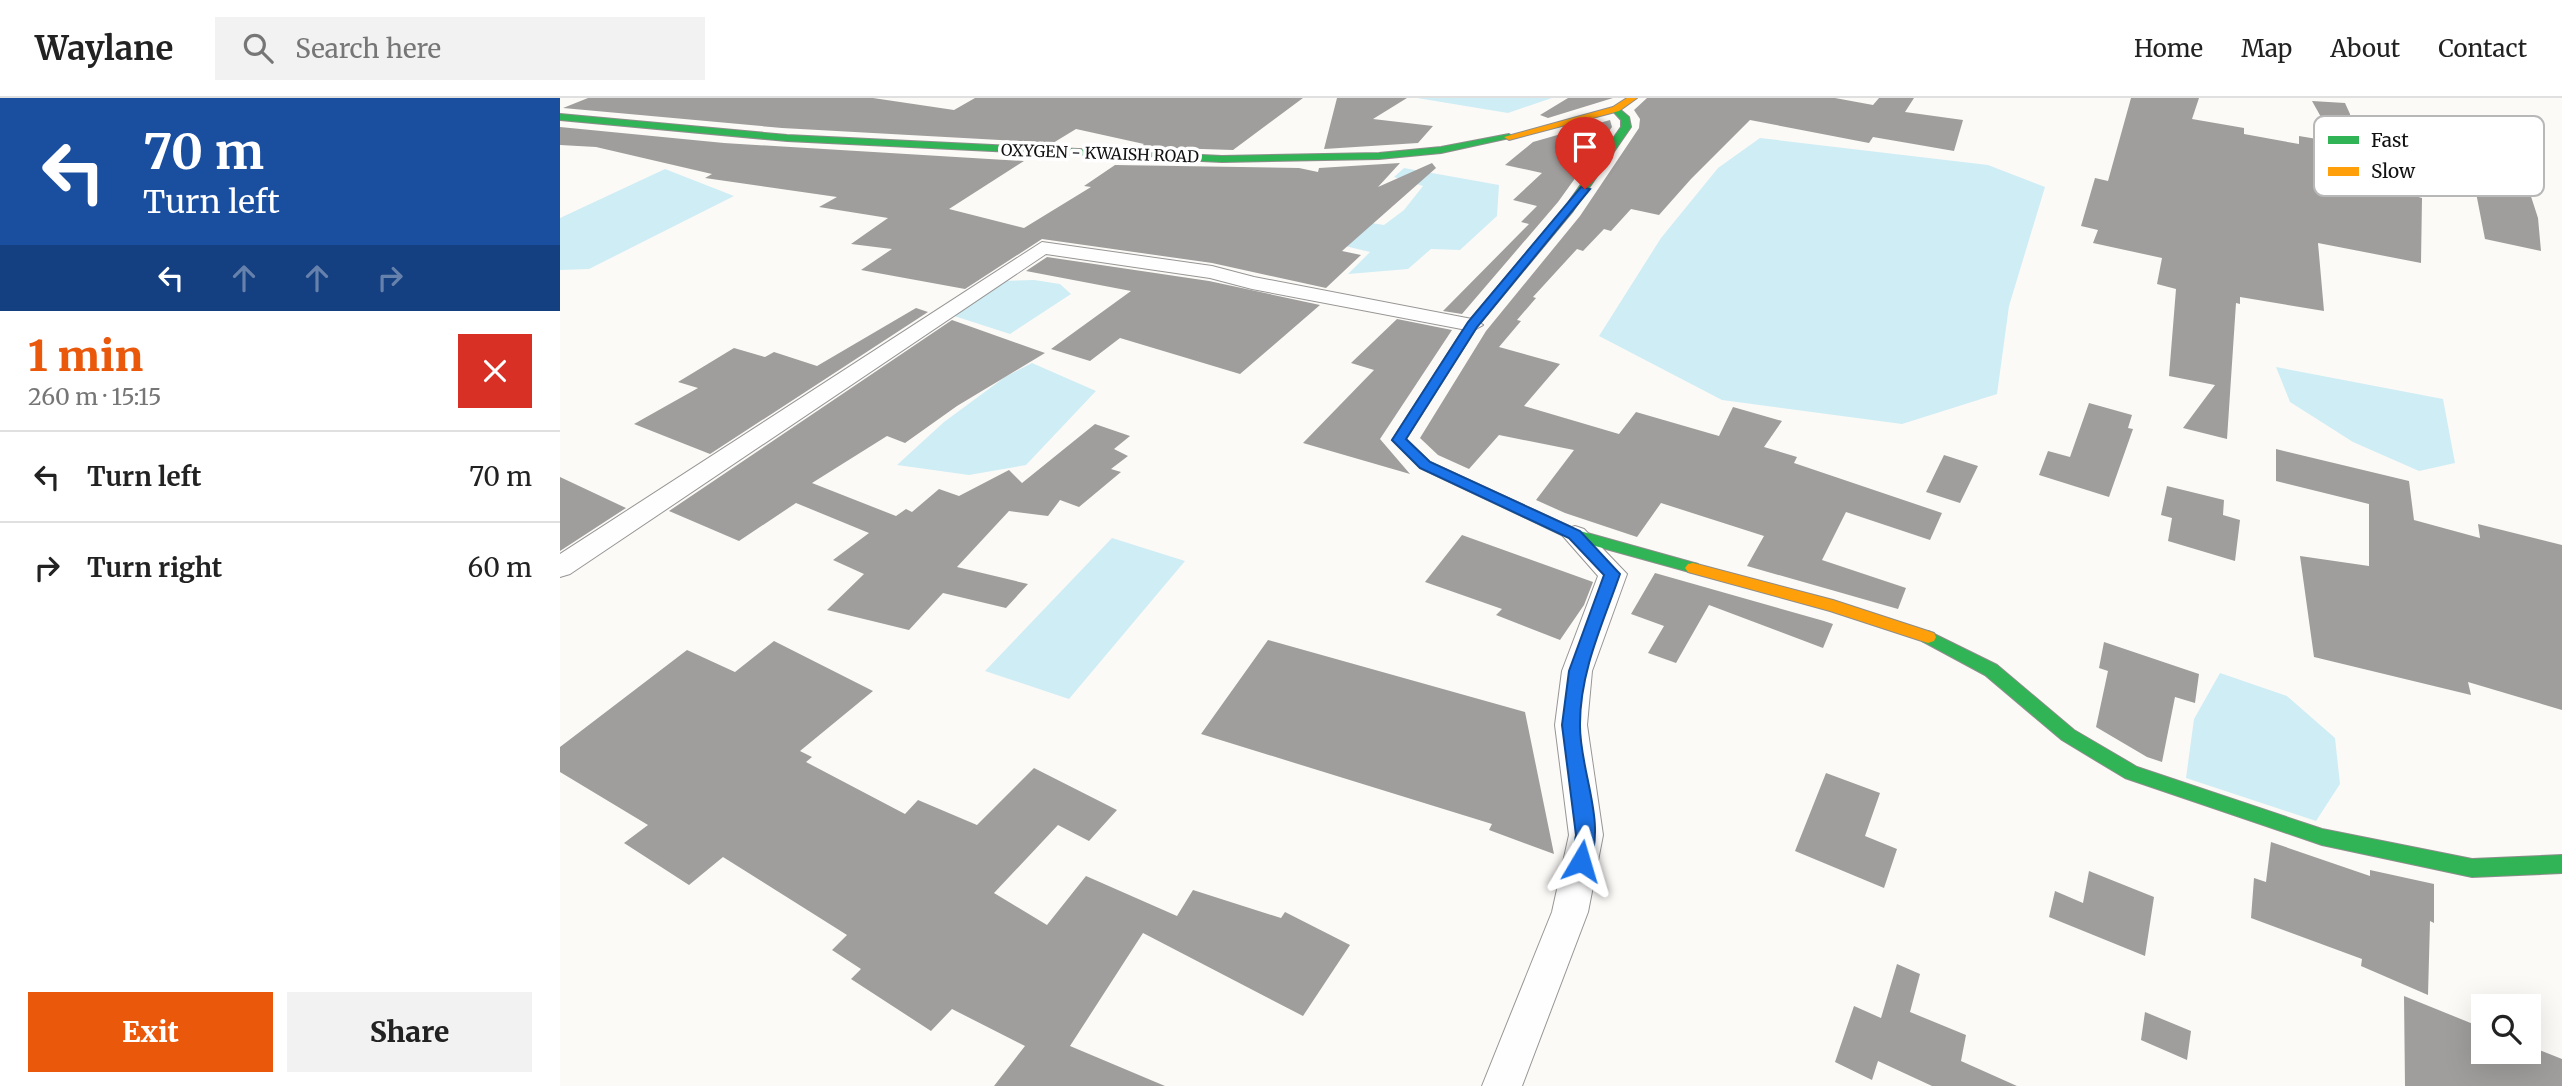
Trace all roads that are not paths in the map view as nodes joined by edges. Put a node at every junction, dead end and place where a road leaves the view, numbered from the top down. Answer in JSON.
{"nodes":[{"id":1,"x":1633,"y":98,"type":"edge"},
{"id":2,"x":1611,"y":103,"type":"edge"},
{"id":3,"x":560,"y":106,"type":"edge"},
{"id":4,"x":560,"y":117,"type":"edge"},
{"id":5,"x":1472,"y":325,"type":"junction"},
{"id":6,"x":1575,"y":535,"type":"junction"},
{"id":7,"x":560,"y":568,"type":"edge"},
{"id":8,"x":2562,"y":864,"type":"edge"},
{"id":9,"x":1502,"y":1086,"type":"edge"}],
"edges":[{"from":1,"to":2,"type":"main road","name":"OXYGEN - KWAISH ROAD"},
{"from":2,"to":3,"type":"main road","name":"OXYGEN - KWAISH ROAD"},
{"from":2,"to":4,"type":"main road","name":"OXYGEN - KWAISH ROAD"},
{"from":2,"to":5,"type":"main road"},
{"from":5,"to":6,"type":"main road"},
{"from":5,"to":7,"type":"street"},
{"from":6,"to":8,"type":"main road"},
{"from":6,"to":9,"type":"street"}]}
